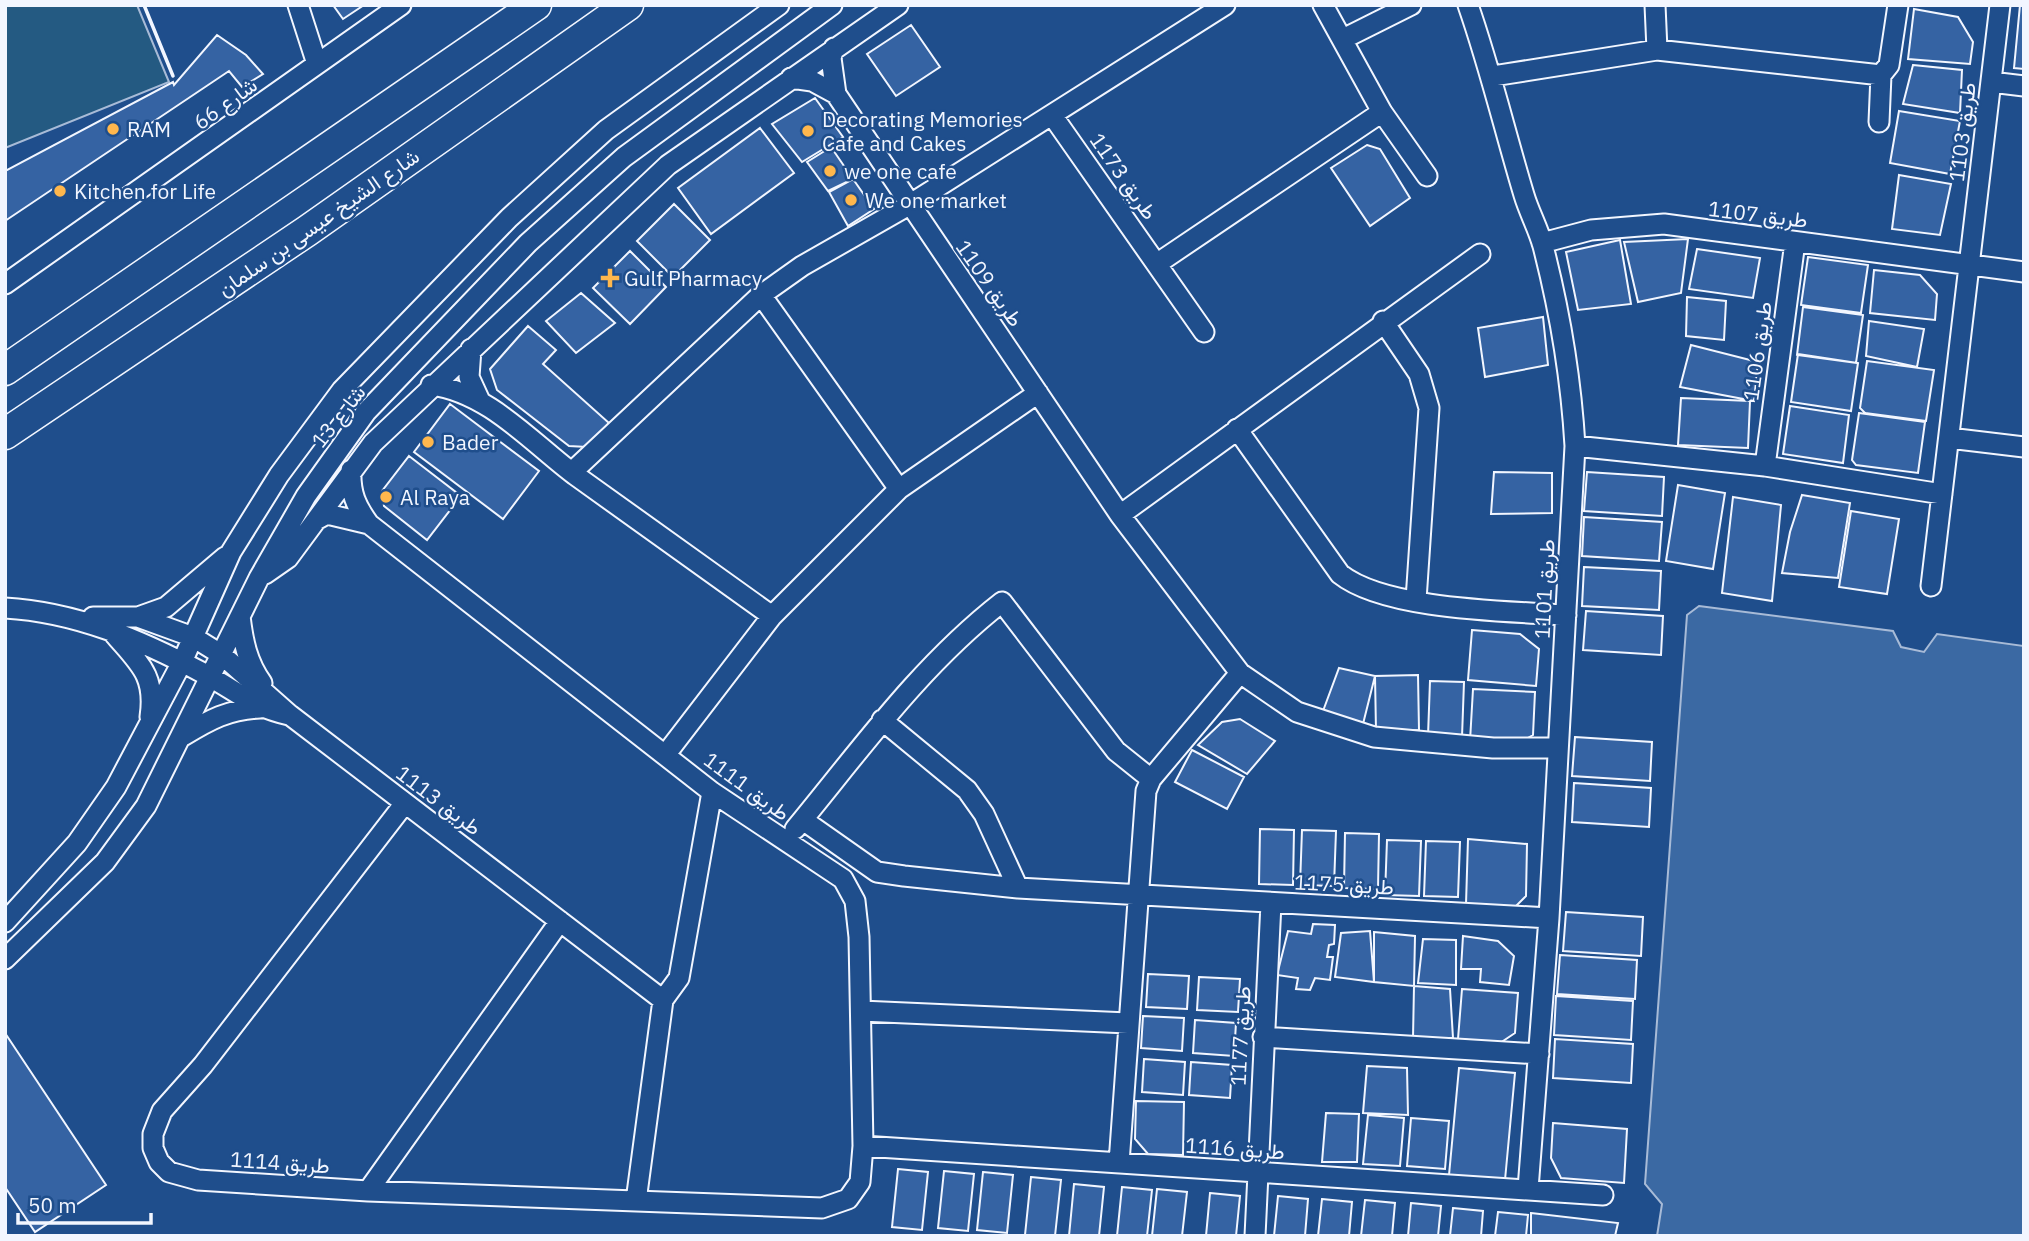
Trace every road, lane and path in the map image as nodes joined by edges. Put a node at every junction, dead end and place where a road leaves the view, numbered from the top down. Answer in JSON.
{"nodes":[{"id":1,"x":298,"y":5,"type":"edge"},
{"id":2,"x":401,"y":5,"type":"edge"},
{"id":3,"x":536,"y":5,"type":"edge"},
{"id":4,"x":628,"y":5,"type":"edge"},
{"id":5,"x":779,"y":5,"type":"edge"},
{"id":6,"x":832,"y":5,"type":"edge"},
{"id":7,"x":898,"y":5,"type":"edge"},
{"id":8,"x":1225,"y":5,"type":"edge"},
{"id":9,"x":1323,"y":5,"type":"edge"},
{"id":10,"x":1411,"y":5,"type":"edge"},
{"id":11,"x":1468,"y":5,"type":"edge"},
{"id":12,"x":1655,"y":5,"type":"edge"},
{"id":13,"x":1898,"y":5,"type":"edge"},
{"id":14,"x":2000,"y":5,"type":"edge"},
{"id":15,"x":1343,"y":39,"type":"junction"},
{"id":16,"x":834,"y":48,"type":"junction"},
{"id":17,"x":1657,"y":50,"type":"junction"},
{"id":18,"x":317,"y":64,"type":"junction"},
{"id":19,"x":1881,"y":75,"type":"junction"},
{"id":20,"x":1493,"y":76,"type":"junction"},
{"id":21,"x":791,"y":78,"type":"junction"},
{"id":22,"x":1991,"y":82,"type":"junction"},
{"id":23,"x":2024,"y":86,"type":"edge"},
{"id":24,"x":836,"y":94,"type":"junction"},
{"id":25,"x":1382,"y":111,"type":"junction"},
{"id":26,"x":1052,"y":115,"type":"junction"},
{"id":27,"x":1879,"y":122,"type":"dead end"},
{"id":28,"x":1426,"y":176,"type":"dead end"},
{"id":29,"x":909,"y":205,"type":"junction"},
{"id":30,"x":1795,"y":242,"type":"junction"},
{"id":31,"x":1542,"y":243,"type":"junction"},
{"id":32,"x":1480,"y":254,"type":"dead end"},
{"id":33,"x":1158,"y":263,"type":"junction"},
{"id":34,"x":1969,"y":265,"type":"junction"},
{"id":35,"x":2024,"y":272,"type":"edge"},
{"id":36,"x":5,"y":284,"type":"edge"},
{"id":37,"x":761,"y":295,"type":"junction"},
{"id":38,"x":1383,"y":321,"type":"junction"},
{"id":39,"x":1204,"y":332,"type":"dead end"},
{"id":40,"x":471,"y":349,"type":"junction"},
{"id":41,"x":5,"y":370,"type":"edge"},
{"id":42,"x":431,"y":385,"type":"junction"},
{"id":43,"x":1038,"y":393,"type":"junction"},
{"id":44,"x":480,"y":401,"type":"junction"},
{"id":45,"x":1237,"y":429,"type":"junction"},
{"id":46,"x":5,"y":434,"type":"edge"},
{"id":47,"x":1948,"y":438,"type":"junction"},
{"id":48,"x":1575,"y":446,"type":"junction"},
{"id":49,"x":2024,"y":447,"type":"edge"},
{"id":50,"x":1765,"y":466,"type":"junction"},
{"id":51,"x":351,"y":470,"type":"junction"},
{"id":52,"x":572,"y":472,"type":"junction"},
{"id":53,"x":899,"y":489,"type":"junction"},
{"id":54,"x":1942,"y":494,"type":"junction"},
{"id":55,"x":1120,"y":515,"type":"junction"},
{"id":56,"x":316,"y":520,"type":"junction"},
{"id":57,"x":369,"y":524,"type":"junction"},
{"id":58,"x":231,"y":552,"type":"junction"},
{"id":59,"x":258,"y":578,"type":"junction"},
{"id":60,"x":1931,"y":586,"type":"dead end"},
{"id":61,"x":1416,"y":600,"type":"junction"},
{"id":62,"x":5,"y":608,"type":"edge"},
{"id":63,"x":240,"y":614,"type":"junction"},
{"id":64,"x":772,"y":615,"type":"junction"},
{"id":65,"x":1566,"y":615,"type":"junction"},
{"id":66,"x":58,"y":617,"type":"junction"},
{"id":67,"x":138,"y":617,"type":"junction"},
{"id":68,"x":109,"y":628,"type":"junction"},
{"id":69,"x":193,"y":637,"type":"junction"},
{"id":70,"x":222,"y":655,"type":"junction"},
{"id":71,"x":182,"y":662,"type":"junction"},
{"id":72,"x":1240,"y":673,"type":"junction"},
{"id":73,"x":212,"y":678,"type":"junction"},
{"id":74,"x":265,"y":702,"type":"junction"},
{"id":75,"x":882,"y":720,"type":"junction"},
{"id":76,"x":149,"y":727,"type":"junction"},
{"id":77,"x":182,"y":736,"type":"junction"},
{"id":78,"x":1556,"y":748,"type":"junction"},
{"id":79,"x":666,"y":754,"type":"junction"},
{"id":80,"x":1151,"y":779,"type":"junction"},
{"id":81,"x":712,"y":792,"type":"junction"},
{"id":82,"x":405,"y":803,"type":"junction"},
{"id":83,"x":803,"y":820,"type":"junction"},
{"id":84,"x":786,"y":841,"type":"junction"},
{"id":85,"x":1018,"y":888,"type":"junction"},
{"id":86,"x":1136,"y":895,"type":"junction"},
{"id":87,"x":1271,"y":903,"type":"junction"},
{"id":88,"x":1549,"y":918,"type":"junction"},
{"id":89,"x":560,"y":921,"type":"junction"},
{"id":90,"x":5,"y":922,"type":"edge"},
{"id":91,"x":5,"y":959,"type":"edge"},
{"id":92,"x":663,"y":1000,"type":"junction"},
{"id":93,"x":861,"y":1011,"type":"junction"},
{"id":94,"x":1128,"y":1023,"type":"junction"},
{"id":95,"x":1263,"y":1037,"type":"junction"},
{"id":96,"x":1539,"y":1054,"type":"junction"},
{"id":97,"x":863,"y":1146,"type":"junction"},
{"id":98,"x":1119,"y":1163,"type":"junction"},
{"id":99,"x":1257,"y":1172,"type":"junction"},
{"id":100,"x":1528,"y":1189,"type":"junction"},
{"id":101,"x":368,"y":1191,"type":"junction"},
{"id":102,"x":1603,"y":1195,"type":"dead end"},
{"id":103,"x":848,"y":1199,"type":"joint"},
{"id":104,"x":636,"y":1201,"type":"junction"},
{"id":105,"x":1255,"y":1236,"type":"edge"}],
"edges":[{"from":1,"to":18,"type":"street"},
{"from":2,"to":18,"type":"street","name":"شارع 66"},
{"from":3,"to":41,"type":"highway"},
{"from":4,"to":46,"type":"highway","name":"شارع الشيخ عيسى بن سلمان"},
{"from":5,"to":58,"type":"street","name":"شارع 13"},
{"from":6,"to":59,"type":"street","name":"شارع 13"},
{"from":7,"to":16,"type":"street"},
{"from":8,"to":26,"type":"street"},
{"from":9,"to":15,"type":"street"},
{"from":10,"to":15,"type":"street"},
{"from":11,"to":20,"type":"street","name":"طريق 1101"},
{"from":12,"to":17,"type":"street"},
{"from":13,"to":19,"type":"street"},
{"from":14,"to":22,"type":"street","name":"طريق 1103"},
{"from":15,"to":25,"type":"street"},
{"from":16,"to":21,"type":"street"},
{"from":16,"to":24,"type":"street","name":"طريق 1109"},
{"from":17,"to":19,"type":"street"},
{"from":17,"to":20,"type":"street"},
{"from":18,"to":36,"type":"street","name":"شارع 66"},
{"from":19,"to":27,"type":"street"},
{"from":20,"to":31,"type":"street","name":"طريق 1101"},
{"from":21,"to":24,"type":"street"},
{"from":21,"to":40,"type":"street"},
{"from":22,"to":23,"type":"street"},
{"from":22,"to":34,"type":"street","name":"طريق 1103"},
{"from":24,"to":29,"type":"street","name":"طريق 1109"},
{"from":25,"to":28,"type":"street"},
{"from":25,"to":33,"type":"street"},
{"from":26,"to":29,"type":"street"},
{"from":26,"to":33,"type":"street","name":"طريق 1173"},
{"from":29,"to":37,"type":"street"},
{"from":29,"to":43,"type":"street","name":"طريق 1109"},
{"from":30,"to":31,"type":"street","name":"طريق 1107"},
{"from":30,"to":34,"type":"street","name":"طريق 1107"},
{"from":30,"to":50,"type":"street","name":"طريق 1106"},
{"from":31,"to":48,"type":"street","name":"طريق 1101"},
{"from":32,"to":38,"type":"street"},
{"from":33,"to":39,"type":"street","name":"طريق 1173"},
{"from":34,"to":35,"type":"street"},
{"from":34,"to":47,"type":"street","name":"طريق 1103"},
{"from":37,"to":52,"type":"street"},
{"from":37,"to":53,"type":"street"},
{"from":38,"to":45,"type":"street"},
{"from":38,"to":61,"type":"street"},
{"from":40,"to":42,"type":"street"},
{"from":40,"to":44,"type":"street"},
{"from":42,"to":44,"type":"street"},
{"from":42,"to":51,"type":"street"},
{"from":43,"to":53,"type":"street"},
{"from":43,"to":55,"type":"street","name":"طريق 1109"},
{"from":44,"to":52,"type":"street"},
{"from":45,"to":55,"type":"street"},
{"from":45,"to":61,"type":"street"},
{"from":47,"to":49,"type":"street"},
{"from":47,"to":54,"type":"street","name":"طريق 1103"},
{"from":48,"to":50,"type":"street"},
{"from":48,"to":65,"type":"street","name":"طريق 1101"},
{"from":50,"to":54,"type":"street"},
{"from":51,"to":56,"type":"street"},
{"from":51,"to":57,"type":"street","name":"طريق 1111"},
{"from":52,"to":64,"type":"street"},
{"from":53,"to":64,"type":"street"},
{"from":54,"to":60,"type":"street","name":"طريق 1103"},
{"from":55,"to":72,"type":"street","name":"طريق 1109"},
{"from":56,"to":57,"type":"street","name":"طريق 1111"},
{"from":56,"to":59,"type":"street"},
{"from":57,"to":79,"type":"street","name":"طريق 1111"},
{"from":58,"to":67,"type":"street"},
{"from":58,"to":69,"type":"street","name":"شارع 13"},
{"from":59,"to":63,"type":"street","name":"شارع 13"},
{"from":61,"to":65,"type":"street"},
{"from":62,"to":66,"type":"street"},
{"from":63,"to":70,"type":"street","name":"شارع 13"},
{"from":63,"to":74,"type":"street"},
{"from":64,"to":79,"type":"street"},
{"from":65,"to":78,"type":"street","name":"طريق 1101"},
{"from":66,"to":67,"type":"street"},
{"from":66,"to":68,"type":"street","name":"طريق 1113"},
{"from":67,"to":69,"type":"street","name":"طريق 1113"},
{"from":68,"to":71,"type":"street","name":"طريق 1113"},
{"from":68,"to":76,"type":"street"},
{"from":69,"to":70,"type":"street","name":"طريق 1113"},
{"from":69,"to":71,"type":"street","name":"شارع 13"},
{"from":70,"to":73,"type":"street","name":"شارع 13"},
{"from":70,"to":74,"type":"street","name":"طريق 1113"},
{"from":71,"to":73,"type":"street","name":"طريق 1113"},
{"from":71,"to":76,"type":"street","name":"شارع 13"},
{"from":72,"to":78,"type":"street","name":"طريق 1109"},
{"from":72,"to":80,"type":"street"},
{"from":73,"to":74,"type":"street","name":"طريق 1113"},
{"from":73,"to":77,"type":"street","name":"شارع 13"},
{"from":74,"to":77,"type":"street"},
{"from":74,"to":82,"type":"street","name":"طريق 1113"},
{"from":75,"to":80,"type":"street"},
{"from":75,"to":83,"type":"street"},
{"from":75,"to":85,"type":"street"},
{"from":76,"to":90,"type":"street","name":"شارع 13"},
{"from":77,"to":91,"type":"street","name":"شارع 13"},
{"from":78,"to":88,"type":"street","name":"طريق 1101"},
{"from":79,"to":81,"type":"street","name":"طريق 1111"},
{"from":80,"to":86,"type":"street"},
{"from":81,"to":84,"type":"street","name":"طريق 1111"},
{"from":81,"to":92,"type":"street"},
{"from":82,"to":89,"type":"street","name":"طريق 1113"},
{"from":82,"to":101,"type":"street","name":"طريق 1114"},
{"from":83,"to":84,"type":"street"},
{"from":83,"to":85,"type":"street","name":"طريق 1175"},
{"from":84,"to":93,"type":"street","name":"طريق 1111"},
{"from":85,"to":86,"type":"street","name":"طريق 1175"},
{"from":86,"to":87,"type":"street","name":"طريق 1175"},
{"from":86,"to":94,"type":"street"},
{"from":87,"to":88,"type":"street","name":"طريق 1175"},
{"from":87,"to":95,"type":"street","name":"طريق 1177"},
{"from":88,"to":96,"type":"street","name":"طريق 1101"},
{"from":89,"to":92,"type":"street","name":"طريق 1113"},
{"from":89,"to":101,"type":"street"},
{"from":92,"to":104,"type":"street"},
{"from":93,"to":94,"type":"street"},
{"from":93,"to":97,"type":"street","name":"طريق 1111"},
{"from":94,"to":98,"type":"street"},
{"from":95,"to":96,"type":"street"},
{"from":95,"to":99,"type":"street","name":"طريق 1177"},
{"from":96,"to":100,"type":"street","name":"طريق 1101"},
{"from":97,"to":98,"type":"street","name":"طريق 1116"},
{"from":97,"to":103,"type":"street","name":"طريق 1111"},
{"from":98,"to":99,"type":"street","name":"طريق 1116"},
{"from":99,"to":100,"type":"street","name":"طريق 1116"},
{"from":99,"to":105,"type":"street","name":"طريق 1177"},
{"from":100,"to":102,"type":"street","name":"طريق 1116"},
{"from":101,"to":104,"type":"street","name":"طريق 1114"},
{"from":103,"to":104,"type":"street","name":"طريق 1114"}]}
